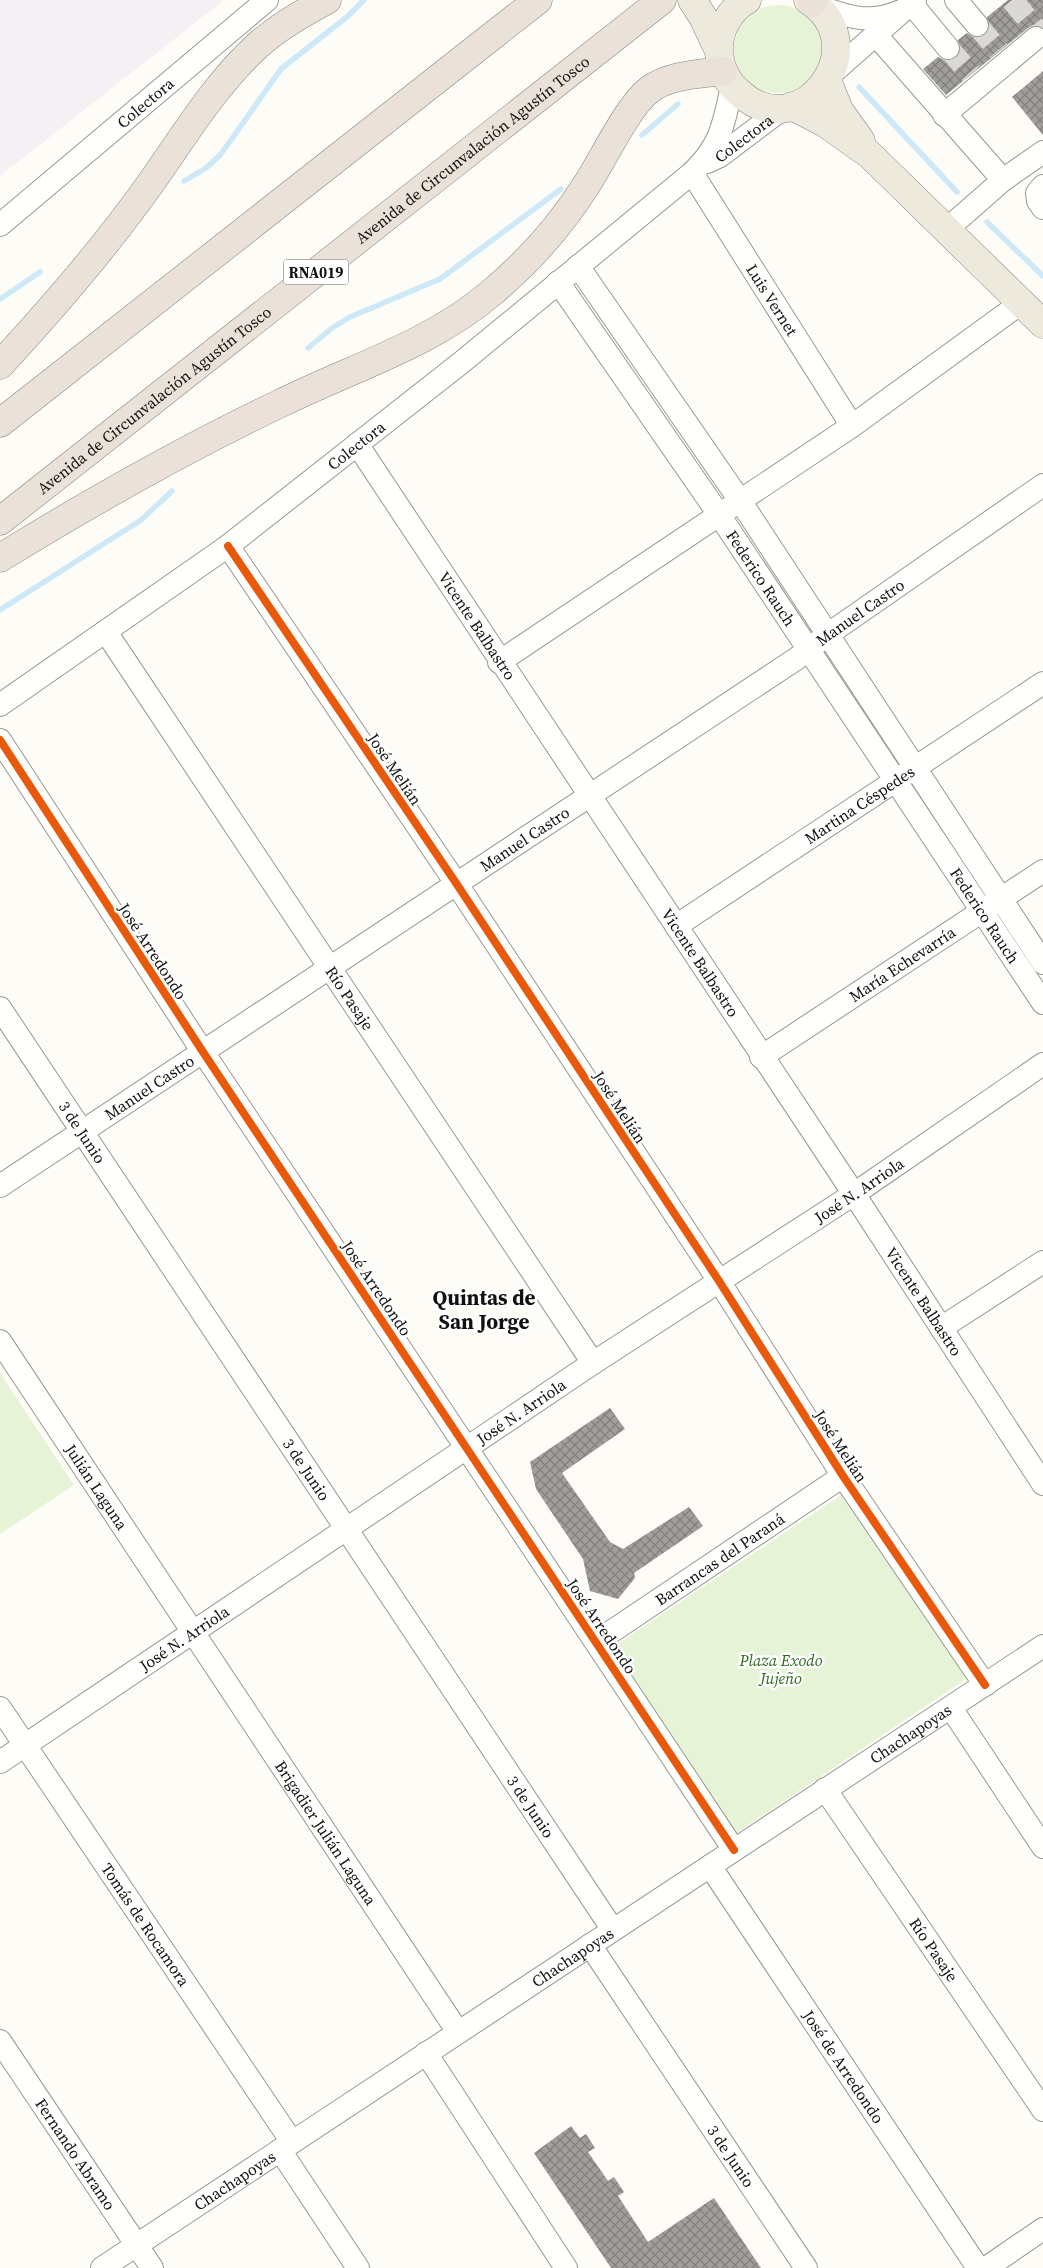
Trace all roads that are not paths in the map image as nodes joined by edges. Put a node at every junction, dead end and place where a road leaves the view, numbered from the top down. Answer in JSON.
{"nodes":[{"id":1,"x":267,"y":0,"type":"edge"},
{"id":2,"x":327,"y":0,"type":"edge"},
{"id":3,"x":538,"y":0,"type":"edge"},
{"id":4,"x":662,"y":0,"type":"edge"},
{"id":5,"x":692,"y":0,"type":"edge"},
{"id":6,"x":747,"y":0,"type":"edge"},
{"id":7,"x":956,"y":0,"type":"edge"},
{"id":8,"x":812,"y":2,"type":"edge"},
{"id":9,"x":909,"y":5,"type":"edge"},
{"id":10,"x":977,"y":25,"type":"tunnel mouth"},
{"id":11,"x":875,"y":34,"type":"junction"},
{"id":12,"x":1036,"y":38,"type":"dead end"},
{"id":13,"x":948,"y":48,"type":"tunnel mouth"},
{"id":14,"x":725,"y":70,"type":"junction"},
{"id":15,"x":828,"y":77,"type":"junction"},
{"id":16,"x":789,"y":107,"type":"junction"},
{"id":17,"x":944,"y":115,"type":"junction"},
{"id":18,"x":1043,"y":152,"type":"edge"},
{"id":19,"x":870,"y":155,"type":"junction"},
{"id":20,"x":696,"y":169,"type":"junction"},
{"id":21,"x":1003,"y":180,"type":"junction"},
{"id":22,"x":1043,"y":186,"type":"edge"},
{"id":23,"x":1043,"y":208,"type":"edge"},
{"id":24,"x":0,"y":225,"type":"edge"},
{"id":25,"x":946,"y":230,"type":"junction"},
{"id":26,"x":578,"y":266,"type":"junction"},
{"id":27,"x":558,"y":282,"type":"junction"},
{"id":28,"x":1021,"y":303,"type":"junction"},
{"id":29,"x":1043,"y":324,"type":"edge"},
{"id":30,"x":0,"y":365,"type":"edge"},
{"id":31,"x":0,"y":423,"type":"edge"},
{"id":32,"x":852,"y":426,"type":"junction"},
{"id":33,"x":357,"y":444,"type":"junction"},
{"id":34,"x":1043,"y":485,"type":"edge"},
{"id":35,"x":741,"y":502,"type":"junction"},
{"id":36,"x":720,"y":516,"type":"junction"},
{"id":37,"x":0,"y":521,"type":"edge"},
{"id":38,"x":228,"y":546,"type":"junction"},
{"id":39,"x":0,"y":558,"type":"edge"},
{"id":40,"x":106,"y":632,"type":"junction"},
{"id":41,"x":827,"y":635,"type":"junction"},
{"id":42,"x":808,"y":649,"type":"junction"},
{"id":43,"x":499,"y":662,"type":"junction"},
{"id":44,"x":1043,"y":683,"type":"edge"},
{"id":45,"x":0,"y":704,"type":"edge"},
{"id":46,"x":0,"y":740,"type":"edge"},
{"id":47,"x":905,"y":774,"type":"junction"},
{"id":48,"x":589,"y":795,"type":"junction"},
{"id":49,"x":1043,"y":872,"type":"edge"},
{"id":50,"x":456,"y":883,"type":"junction"},
{"id":51,"x":1002,"y":899,"type":"junction"},
{"id":52,"x":983,"y":911,"type":"junction"},
{"id":53,"x":676,"y":926,"type":"junction"},
{"id":54,"x":1043,"y":963,"type":"edge"},
{"id":55,"x":328,"y":969,"type":"junction"},
{"id":56,"x":1043,"y":1003,"type":"edge"},
{"id":57,"x":0,"y":1008,"type":"edge"},
{"id":58,"x":203,"y":1052,"type":"junction"},
{"id":59,"x":761,"y":1057,"type":"junction"},
{"id":60,"x":1043,"y":1064,"type":"edge"},
{"id":61,"x":82,"y":1131,"type":"junction"},
{"id":62,"x":0,"y":1186,"type":"edge"},
{"id":63,"x":854,"y":1194,"type":"junction"},
{"id":64,"x":1043,"y":1262,"type":"edge"},
{"id":65,"x":719,"y":1282,"type":"junction"},
{"id":66,"x":941,"y":1328,"type":"junction"},
{"id":67,"x":0,"y":1341,"type":"edge"},
{"id":68,"x":593,"y":1364,"type":"junction"},
{"id":69,"x":467,"y":1448,"type":"junction"},
{"id":70,"x":1035,"y":1452,"type":"edge"},
{"id":71,"x":843,"y":1476,"type":"junction"},
{"id":72,"x":1043,"y":1484,"type":"edge"},
{"id":73,"x":347,"y":1529,"type":"junction"},
{"id":74,"x":194,"y":1632,"type":"junction"},
{"id":75,"x":596,"y":1642,"type":"junction"},
{"id":76,"x":1043,"y":1646,"type":"edge"},
{"id":77,"x":985,"y":1685,"type":"junction"},
{"id":78,"x":0,"y":1708,"type":"edge"},
{"id":79,"x":951,"y":1708,"type":"junction"},
{"id":80,"x":25,"y":1745,"type":"junction"},
{"id":81,"x":0,"y":1762,"type":"edge"},
{"id":82,"x":825,"y":1790,"type":"junction"},
{"id":83,"x":1043,"y":1847,"type":"edge"},
{"id":84,"x":734,"y":1850,"type":"junction"},
{"id":85,"x":710,"y":1866,"type":"junction"},
{"id":86,"x":613,"y":1930,"type":"junction"},
{"id":87,"x":590,"y":1945,"type":"junction"},
{"id":88,"x":458,"y":2032,"type":"junction"},
{"id":89,"x":0,"y":2041,"type":"edge"},
{"id":90,"x":426,"y":2053,"type":"junction"},
{"id":91,"x":1043,"y":2110,"type":"edge"},
{"id":92,"x":286,"y":2146,"type":"junction"},
{"id":93,"x":1043,"y":2229,"type":"edge"},
{"id":94,"x":136,"y":2245,"type":"junction"},
{"id":95,"x":102,"y":2268,"type":"edge"},
{"id":96,"x":152,"y":2268,"type":"edge"},
{"id":97,"x":358,"y":2268,"type":"edge"},
{"id":98,"x":566,"y":2268,"type":"edge"},
{"id":99,"x":806,"y":2268,"type":"edge"},
{"id":100,"x":978,"y":2268,"type":"edge"},
{"id":101,"x":986,"y":2268,"type":"edge"}],
"edges":[{"from":1,"to":24,"type":"street","name":"Colectora"},
{"from":2,"to":30,"type":"highway"},
{"from":3,"to":31,"type":"highway"},
{"from":4,"to":37,"type":"highway","name":"Avenida de Circunvalación Agustín Tosco","number":"RNA019"},
{"from":5,"to":14,"type":"main road"},
{"from":6,"to":14,"type":"main road"},
{"from":7,"to":10,"type":"street"},
{"from":8,"to":9,"type":"street"},
{"from":8,"to":15,"type":"main road"},
{"from":9,"to":11,"type":"street"},
{"from":9,"to":13,"type":"street"},
{"from":11,"to":15,"type":"street"},
{"from":11,"to":17,"type":"street"},
{"from":12,"to":17,"type":"street"},
{"from":14,"to":16,"type":"main road"},
{"from":14,"to":20,"type":"street","name":"Colectora"},
{"from":14,"to":39,"type":"highway"},
{"from":15,"to":16,"type":"main road"},
{"from":15,"to":19,"type":"main road"},
{"from":16,"to":19,"type":"main road"},
{"from":16,"to":20,"type":"street","name":"Colectora"},
{"from":17,"to":21,"type":"street"},
{"from":18,"to":21,"type":"street"},
{"from":19,"to":25,"type":"main road"},
{"from":20,"to":26,"type":"street","name":"Colectora"},
{"from":20,"to":32,"type":"street","name":"Luis Vernet"},
{"from":21,"to":25,"type":"street"},
{"from":22,"to":23,"type":"street"},
{"from":25,"to":28,"type":"main road"},
{"from":26,"to":27,"type":"street","name":"Colectora"},
{"from":26,"to":35,"type":"street","name":"Federico Rauch"},
{"from":27,"to":33,"type":"street","name":"Colectora"},
{"from":27,"to":36,"type":"street","name":"Federico Rauch"},
{"from":28,"to":29,"type":"main road"},
{"from":28,"to":32,"type":"street"},
{"from":32,"to":35,"type":"street"},
{"from":33,"to":38,"type":"street","name":"Colectora"},
{"from":33,"to":43,"type":"street","name":"Vicente Balbastro"},
{"from":34,"to":41,"type":"street","name":"Manuel Castro"},
{"from":35,"to":36,"type":"street"},
{"from":35,"to":41,"type":"street","name":"Federico Rauch"},
{"from":36,"to":42,"type":"street","name":"Federico Rauch"},
{"from":36,"to":43,"type":"street"},
{"from":38,"to":40,"type":"street","name":"Colectora"},
{"from":38,"to":50,"type":"street","name":"José Melián"},
{"from":40,"to":45,"type":"street","name":"Colectora"},
{"from":40,"to":55,"type":"street","name":"Río Pasaje"},
{"from":41,"to":42,"type":"street","name":"Manuel Castro"},
{"from":41,"to":47,"type":"street","name":"Federico Rauch"},
{"from":42,"to":47,"type":"street","name":"Federico Rauch"},
{"from":42,"to":48,"type":"street","name":"Manuel Castro"},
{"from":43,"to":48,"type":"street","name":"Vicente Balbastro"},
{"from":44,"to":47,"type":"street","name":"Martina Céspedes"},
{"from":46,"to":58,"type":"street","name":"José Arredondo"},
{"from":47,"to":51,"type":"street","name":"Federico Rauch"},
{"from":47,"to":52,"type":"street","name":"Federico Rauch"},
{"from":47,"to":53,"type":"street","name":"Martina Céspedes"},
{"from":48,"to":50,"type":"street","name":"Manuel Castro"},
{"from":48,"to":53,"type":"street","name":"Vicente Balbastro"},
{"from":49,"to":51,"type":"street","name":"María Echevarría"},
{"from":50,"to":55,"type":"street","name":"Manuel Castro"},
{"from":50,"to":65,"type":"street","name":"José Melián"},
{"from":51,"to":52,"type":"street","name":"María Echevarría"},
{"from":51,"to":54,"type":"street","name":"Federico Rauch"},
{"from":52,"to":56,"type":"street","name":"Federico Rauch"},
{"from":52,"to":59,"type":"street","name":"María Echevarría"},
{"from":53,"to":59,"type":"street","name":"Vicente Balbastro"},
{"from":55,"to":58,"type":"street","name":"Manuel Castro"},
{"from":55,"to":68,"type":"street","name":"Río Pasaje"},
{"from":57,"to":61,"type":"street","name":"3 de Junio"},
{"from":58,"to":61,"type":"street","name":"Manuel Castro"},
{"from":58,"to":69,"type":"street","name":"José Arredondo"},
{"from":59,"to":63,"type":"street","name":"Vicente Balbastro"},
{"from":60,"to":63,"type":"street","name":"José N. Arriola"},
{"from":61,"to":62,"type":"street","name":"Manuel Castro"},
{"from":61,"to":73,"type":"street","name":"3 de Junio"},
{"from":63,"to":65,"type":"street","name":"José N. Arriola"},
{"from":63,"to":66,"type":"street","name":"Vicente Balbastro"},
{"from":64,"to":66,"type":"street"},
{"from":65,"to":68,"type":"street","name":"José N. Arriola"},
{"from":65,"to":71,"type":"street","name":"José Melián"},
{"from":66,"to":70,"type":"street","name":"Vicente Balbastro"},
{"from":67,"to":74,"type":"street","name":"Julián Laguna"},
{"from":68,"to":69,"type":"street","name":"José N. Arriola"},
{"from":69,"to":73,"type":"street","name":"José N. Arriola"},
{"from":69,"to":75,"type":"street","name":"José Arredondo"},
{"from":70,"to":72,"type":"street","name":"Vicente Balbastro"},
{"from":71,"to":75,"type":"street","name":"Barrancas del Paraná"},
{"from":71,"to":77,"type":"street","name":"José Melián"},
{"from":73,"to":74,"type":"street","name":"José N. Arriola"},
{"from":73,"to":86,"type":"street","name":"3 de Junio"},
{"from":74,"to":80,"type":"street","name":"José N. Arriola"},
{"from":74,"to":88,"type":"street","name":"Brigadier Julián Laguna"},
{"from":75,"to":84,"type":"street","name":"José Arredondo"},
{"from":76,"to":77,"type":"street","name":"Chachapoyas"},
{"from":77,"to":79,"type":"street","name":"Chachapoyas"},
{"from":78,"to":80,"type":"street","name":"Tomás de Rocamora"},
{"from":79,"to":82,"type":"street","name":"Chachapoyas"},
{"from":79,"to":83,"type":"street"},
{"from":80,"to":81,"type":"street","name":"José N. Arriola"},
{"from":80,"to":92,"type":"street","name":"Tomás de Rocamora"},
{"from":82,"to":84,"type":"street","name":"Chachapoyas"},
{"from":82,"to":91,"type":"street","name":"Río Pasaje"},
{"from":84,"to":85,"type":"street","name":"Chachapoyas"},
{"from":85,"to":86,"type":"street","name":"Chachapoyas"},
{"from":85,"to":100,"type":"street","name":"José de Arredondo"},
{"from":86,"to":87,"type":"street","name":"Chachapoyas"},
{"from":87,"to":88,"type":"street","name":"Chachapoyas"},
{"from":87,"to":99,"type":"street","name":"3 de Junio"},
{"from":88,"to":90,"type":"street","name":"Chachapoyas"},
{"from":89,"to":94,"type":"street","name":"Fernando Abramo"},
{"from":90,"to":92,"type":"street","name":"Chachapoyas"},
{"from":90,"to":98,"type":"street"},
{"from":92,"to":94,"type":"street","name":"Chachapoyas"},
{"from":92,"to":97,"type":"street","name":"Tomás de Rocamora"},
{"from":93,"to":101,"type":"street"},
{"from":94,"to":95,"type":"street","name":"Chachapoyas"},
{"from":94,"to":96,"type":"street","name":"Fernando Abramo"}]}
